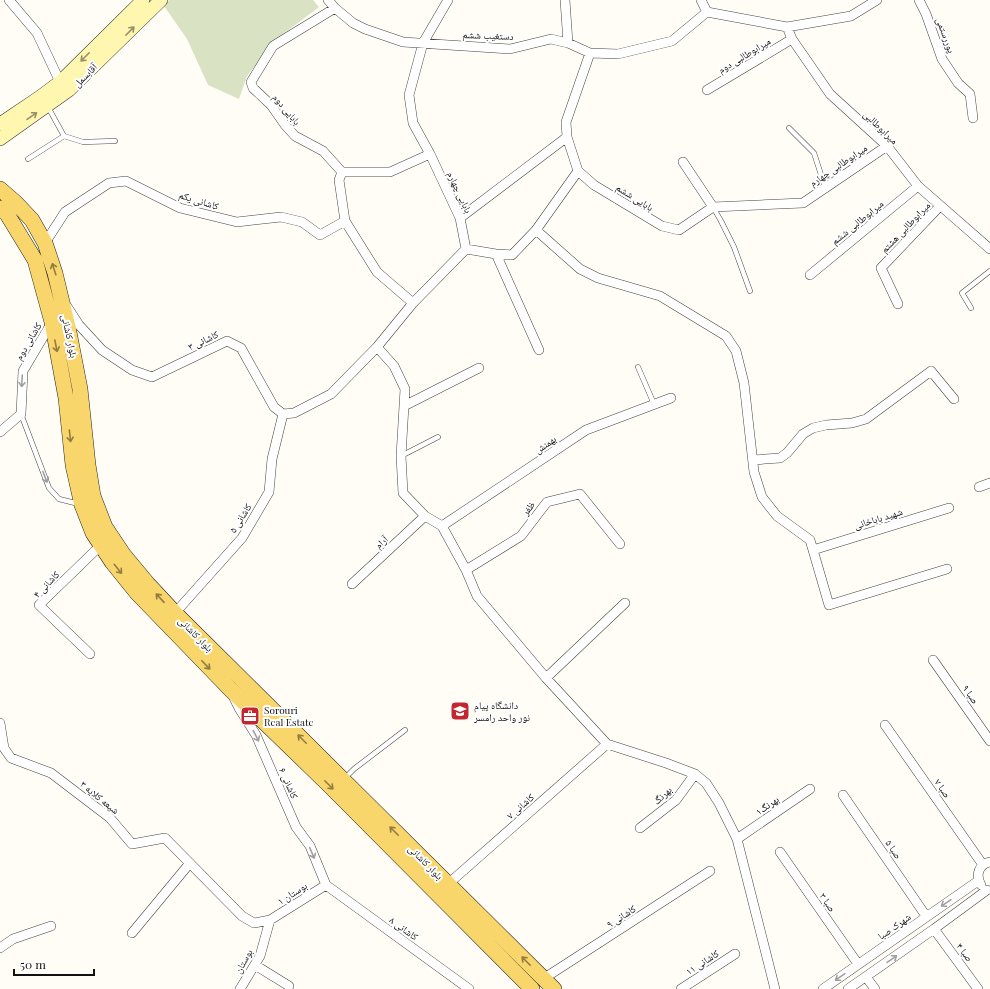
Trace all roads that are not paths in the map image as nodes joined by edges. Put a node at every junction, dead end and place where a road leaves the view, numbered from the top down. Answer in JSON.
{"nodes":[{"id":1,"x":9,"y":0,"type":"edge"},
{"id":2,"x":143,"y":0,"type":"edge"},
{"id":3,"x":161,"y":0,"type":"edge"},
{"id":4,"x":328,"y":0,"type":"edge"},
{"id":5,"x":448,"y":0,"type":"edge"},
{"id":6,"x":565,"y":0,"type":"edge"},
{"id":7,"x":701,"y":0,"type":"edge"},
{"id":8,"x":878,"y":0,"type":"edge"},
{"id":9,"x":919,"y":0,"type":"edge"},
{"id":10,"x":335,"y":8,"type":"junction"},
{"id":11,"x":707,"y":12,"type":"junction"},
{"id":12,"x":786,"y":27,"type":"junction"},
{"id":13,"x":792,"y":39,"type":"junction"},
{"id":14,"x":423,"y":43,"type":"junction"},
{"id":15,"x":568,"y":43,"type":"junction"},
{"id":16,"x":590,"y":53,"type":"junction"},
{"id":17,"x":60,"y":82,"type":"junction"},
{"id":18,"x":707,"y":90,"type":"dead end"},
{"id":19,"x":47,"y":106,"type":"junction"},
{"id":20,"x":973,"y":118,"type":"dead end"},
{"id":21,"x":0,"y":124,"type":"edge"},
{"id":22,"x":788,"y":128,"type":"dead end"},
{"id":23,"x":64,"y":136,"type":"junction"},
{"id":24,"x":567,"y":137,"type":"junction"},
{"id":25,"x":0,"y":138,"type":"edge"},
{"id":26,"x":115,"y":142,"type":"dead end"},
{"id":27,"x":886,"y":146,"type":"junction"},
{"id":28,"x":430,"y":154,"type":"junction"},
{"id":29,"x":28,"y":159,"type":"dead end"},
{"id":30,"x":683,"y":162,"type":"dead end"},
{"id":31,"x":578,"y":171,"type":"junction"},
{"id":32,"x":342,"y":172,"type":"junction"},
{"id":33,"x":918,"y":186,"type":"junction"},
{"id":34,"x":825,"y":187,"type":"junction"},
{"id":35,"x":0,"y":189,"type":"edge"},
{"id":36,"x":940,"y":206,"type":"junction"},
{"id":37,"x":713,"y":207,"type":"junction"},
{"id":38,"x":0,"y":208,"type":"edge"},
{"id":39,"x":460,"y":218,"type":"junction"},
{"id":40,"x":345,"y":221,"type":"junction"},
{"id":41,"x":536,"y":230,"type":"junction"},
{"id":42,"x":45,"y":243,"type":"junction"},
{"id":43,"x":990,"y":249,"type":"edge"},
{"id":44,"x":466,"y":250,"type":"junction"},
{"id":45,"x":496,"y":254,"type":"junction"},
{"id":46,"x":990,"y":271,"type":"edge"},
{"id":47,"x":810,"y":274,"type":"dead end"},
{"id":48,"x":750,"y":291,"type":"dead end"},
{"id":49,"x":61,"y":298,"type":"junction"},
{"id":50,"x":413,"y":303,"type":"junction"},
{"id":51,"x":898,"y":304,"type":"dead end"},
{"id":52,"x":971,"y":308,"type":"dead end"},
{"id":53,"x":52,"y":322,"type":"junction"},
{"id":54,"x":377,"y":347,"type":"junction"},
{"id":55,"x":539,"y":350,"type":"dead end"},
{"id":56,"x":638,"y":367,"type":"dead end"},
{"id":57,"x":479,"y":368,"type":"dead end"},
{"id":58,"x":670,"y":398,"type":"dead end"},
{"id":59,"x":954,"y":399,"type":"dead end"},
{"id":60,"x":654,"y":404,"type":"junction"},
{"id":61,"x":404,"y":406,"type":"junction"},
{"id":62,"x":21,"y":414,"type":"junction"},
{"id":63,"x":283,"y":414,"type":"junction"},
{"id":64,"x":0,"y":432,"type":"edge"},
{"id":65,"x":438,"y":437,"type":"dead end"},
{"id":66,"x":401,"y":456,"type":"junction"},
{"id":67,"x":753,"y":460,"type":"junction"},
{"id":68,"x":990,"y":483,"type":"edge"},
{"id":69,"x":979,"y":487,"type":"dead end"},
{"id":70,"x":82,"y":505,"type":"junction"},
{"id":71,"x":949,"y":508,"type":"dead end"},
{"id":72,"x":425,"y":516,"type":"junction"},
{"id":73,"x":442,"y":526,"type":"junction"},
{"id":74,"x":620,"y":544,"type":"dead end"},
{"id":75,"x":101,"y":545,"type":"junction"},
{"id":76,"x":814,"y":550,"type":"junction"},
{"id":77,"x":947,"y":569,"type":"dead end"},
{"id":78,"x":466,"y":570,"type":"junction"},
{"id":79,"x":352,"y":584,"type":"dead end"},
{"id":80,"x":625,"y":603,"type":"dead end"},
{"id":81,"x":175,"y":613,"type":"junction"},
{"id":82,"x":90,"y":654,"type":"dead end"},
{"id":83,"x":933,"y":660,"type":"dead end"},
{"id":84,"x":546,"y":678,"type":"junction"},
{"id":85,"x":230,"y":690,"type":"junction"},
{"id":86,"x":0,"y":723,"type":"edge"},
{"id":87,"x":885,"y":725,"type":"dead end"},
{"id":88,"x":405,"y":730,"type":"dead end"},
{"id":89,"x":990,"y":741,"type":"edge"},
{"id":90,"x":607,"y":744,"type":"junction"},
{"id":91,"x":695,"y":774,"type":"junction"},
{"id":92,"x":343,"y":781,"type":"junction"},
{"id":93,"x":810,"y":789,"type":"dead end"},
{"id":94,"x":843,"y":795,"type":"dead end"},
{"id":95,"x":640,"y":828,"type":"dead end"},
{"id":96,"x":737,"y":839,"type":"junction"},
{"id":97,"x":780,"y":852,"type":"dead end"},
{"id":98,"x":986,"y":863,"type":"edge"},
{"id":99,"x":190,"y":864,"type":"junction"},
{"id":100,"x":710,"y":871,"type":"dead end"},
{"id":101,"x":978,"y":881,"type":"junction"},
{"id":102,"x":326,"y":885,"type":"junction"},
{"id":103,"x":443,"y":888,"type":"junction"},
{"id":104,"x":988,"y":890,"type":"edge"},
{"id":105,"x":926,"y":916,"type":"junction"},
{"id":106,"x":270,"y":920,"type":"junction"},
{"id":107,"x":51,"y":926,"type":"dead end"},
{"id":108,"x":934,"y":929,"type":"junction"},
{"id":109,"x":132,"y":933,"type":"dead end"},
{"id":110,"x":0,"y":948,"type":"edge"},
{"id":111,"x":735,"y":954,"type":"dead end"},
{"id":112,"x":858,"y":964,"type":"junction"},
{"id":113,"x":255,"y":965,"type":"junction"},
{"id":114,"x":866,"y":977,"type":"junction"},
{"id":115,"x":549,"y":984,"type":"edge"},
{"id":116,"x":289,"y":986,"type":"dead end"},
{"id":117,"x":240,"y":989,"type":"edge"},
{"id":118,"x":468,"y":989,"type":"edge"},
{"id":119,"x":532,"y":989,"type":"edge"},
{"id":120,"x":681,"y":989,"type":"edge"},
{"id":121,"x":775,"y":989,"type":"edge"},
{"id":122,"x":823,"y":989,"type":"edge"},
{"id":123,"x":848,"y":989,"type":"edge"},
{"id":124,"x":875,"y":989,"type":"edge"},
{"id":125,"x":978,"y":989,"type":"edge"}],
"edges":[{"from":1,"to":17,"type":"street"},
{"from":2,"to":17,"type":"street","name":"آقابسمل","one_way":true},
{"from":19,"to":3,"type":"street","name":"آقابسمل","one_way":true},
{"from":4,"to":10,"type":"street","name":"دستغیب ششم"},
{"from":5,"to":14,"type":"street","name":"بابایی چهارم"},
{"from":6,"to":15,"type":"street"},
{"from":7,"to":11,"type":"street"},
{"from":8,"to":12,"type":"street"},
{"from":9,"to":20,"type":"street","name":"پوررستمی"},
{"from":10,"to":14,"type":"street","name":"دستغیب ششم"},
{"from":10,"to":32,"type":"street","name":"بابایی دوم"},
{"from":11,"to":12,"type":"street"},
{"from":11,"to":16,"type":"street","name":"دستغیب ششم"},
{"from":12,"to":13,"type":"street","name":"میرابوطالبی"},
{"from":13,"to":18,"type":"street","name":"میرابوطالبی دوم"},
{"from":13,"to":27,"type":"street","name":"میرابوطالبی"},
{"from":14,"to":15,"type":"street","name":"دستغیب ششم"},
{"from":14,"to":28,"type":"street","name":"بابایی چهارم"},
{"from":15,"to":16,"type":"street","name":"دستغیب ششم"},
{"from":16,"to":24,"type":"street"},
{"from":17,"to":21,"type":"street","name":"آقابسمل"},
{"from":19,"to":23,"type":"lane"},
{"from":25,"to":19,"type":"street","name":"آقابسمل","one_way":true},
{"from":22,"to":34,"type":"lane"},
{"from":23,"to":26,"type":"lane"},
{"from":23,"to":29,"type":"lane"},
{"from":24,"to":31,"type":"street"},
{"from":24,"to":39,"type":"street"},
{"from":27,"to":33,"type":"street","name":"میرابوطالبی"},
{"from":27,"to":34,"type":"street","name":"میرابوطالبی چهارم"},
{"from":28,"to":32,"type":"street"},
{"from":28,"to":39,"type":"street","name":"بابایی چهارم"},
{"from":30,"to":37,"type":"street"},
{"from":31,"to":37,"type":"street","name":"بابایی ششم"},
{"from":31,"to":41,"type":"street"},
{"from":32,"to":40,"type":"street"},
{"from":33,"to":36,"type":"street","name":"میرابوطالبی"},
{"from":33,"to":47,"type":"street","name":"میرابوطالبی ششم"},
{"from":34,"to":37,"type":"street","name":"میرابوطالبی چهارم"},
{"from":35,"to":42,"type":"main road","name":"بلوار کاشانی"},
{"from":36,"to":43,"type":"street","name":"میرابوطالبی"},
{"from":36,"to":51,"type":"street","name":"میرابوطالبی هشتم"},
{"from":37,"to":48,"type":"lane"},
{"from":38,"to":53,"type":"main road","name":"بلوار کاشانی"},
{"from":39,"to":44,"type":"street","name":"بابایی چهارم"},
{"from":40,"to":42,"type":"street","name":"کاشانی یکم"},
{"from":40,"to":50,"type":"street"},
{"from":41,"to":45,"type":"street"},
{"from":41,"to":67,"type":"street"},
{"from":49,"to":42,"type":"main road","name":"بلوار کاشانی","one_way":true},
{"from":44,"to":45,"type":"street"},
{"from":44,"to":50,"type":"street"},
{"from":45,"to":55,"type":"street"},
{"from":46,"to":52,"type":"lane"},
{"from":49,"to":63,"type":"street","name":"کاشانی ۳"},
{"from":81,"to":49,"type":"main road","name":"بلوار کاشانی","one_way":true},
{"from":50,"to":54,"type":"street"},
{"from":53,"to":62,"type":"street","name":"کاشانی دوم","one_way":true},
{"from":53,"to":70,"type":"main road","name":"بلوار کاشانی","one_way":true},
{"from":54,"to":61,"type":"street"},
{"from":54,"to":63,"type":"street"},
{"from":56,"to":60,"type":"lane"},
{"from":57,"to":61,"type":"street"},
{"from":58,"to":60,"type":"street","name":"بهمنش"},
{"from":59,"to":67,"type":"street"},
{"from":60,"to":73,"type":"street","name":"بهمنش"},
{"from":61,"to":66,"type":"street"},
{"from":62,"to":64,"type":"street"},
{"from":62,"to":70,"type":"lane","one_way":true},
{"from":63,"to":81,"type":"street","name":"کاشانی ۵"},
{"from":65,"to":66,"type":"lane"},
{"from":66,"to":72,"type":"street"},
{"from":67,"to":76,"type":"street"},
{"from":68,"to":69,"type":"street"},
{"from":70,"to":75,"type":"main road","name":"بلوار کاشانی"},
{"from":71,"to":76,"type":"street","name":"شهید باباخانی"},
{"from":72,"to":73,"type":"street"},
{"from":72,"to":79,"type":"street","name":"آرام"},
{"from":73,"to":78,"type":"street"},
{"from":74,"to":78,"type":"street","name":"ظفر"},
{"from":75,"to":82,"type":"street","name":"کاشانی ۴"},
{"from":75,"to":85,"type":"main road","name":"بلوار کاشانی","one_way":true},
{"from":76,"to":77,"type":"street"},
{"from":78,"to":84,"type":"street"},
{"from":80,"to":84,"type":"street"},
{"from":92,"to":81,"type":"main road","name":"بلوار کاشانی","one_way":true},
{"from":83,"to":89,"type":"street","name":"صبا ۹"},
{"from":84,"to":90,"type":"street"},
{"from":85,"to":102,"type":"street","name":"کاشانی ۶","one_way":true},
{"from":85,"to":103,"type":"main road","name":"بلوار کاشانی","one_way":true},
{"from":86,"to":99,"type":"street","name":"شیعه کلایه ۳"},
{"from":87,"to":98,"type":"street","name":"صبا ۷"},
{"from":88,"to":92,"type":"lane"},
{"from":90,"to":91,"type":"street"},
{"from":90,"to":103,"type":"street","name":"کاشانی ۷"},
{"from":91,"to":95,"type":"street","name":"بهرنگ"},
{"from":91,"to":96,"type":"street"},
{"from":103,"to":92,"type":"main road","name":"بلوار کاشانی","one_way":true},
{"from":93,"to":96,"type":"street","name":"۱بهرنگ"},
{"from":94,"to":105,"type":"street","name":"صبا ۵"},
{"from":96,"to":121,"type":"street"},
{"from":97,"to":112,"type":"street","name":"صبا ۳"},
{"from":98,"to":101,"type":"street"},
{"from":99,"to":106,"type":"street","name":"شیعه کلایه ۳"},
{"from":99,"to":109,"type":"street"},
{"from":100,"to":115,"type":"street","name":"کاشانی ۹"},
{"from":101,"to":104,"type":"street"},
{"from":101,"to":105,"type":"street","name":"شهرک صبا","one_way":true},
{"from":102,"to":106,"type":"street","name":"بوستان ۱"},
{"from":102,"to":118,"type":"street","name":"کاشانی ۸"},
{"from":115,"to":103,"type":"main road","name":"بلوار کاشانی","one_way":true},
{"from":103,"to":119,"type":"main road","name":"بلوار کاشانی"},
{"from":104,"to":108,"type":"street"},
{"from":105,"to":112,"type":"street","name":"شهرک صبا"},
{"from":106,"to":113,"type":"street","name":"بوستان"},
{"from":107,"to":110,"type":"street"},
{"from":114,"to":108,"type":"street","one_way":true},
{"from":108,"to":125,"type":"street","name":"صبا ۴"},
{"from":111,"to":120,"type":"street","name":"کاشانی ۱۱"},
{"from":112,"to":122,"type":"street","name":"شهرک صبا","one_way":true},
{"from":113,"to":116,"type":"street"},
{"from":113,"to":117,"type":"street","name":"بوستان"},
{"from":114,"to":123,"type":"street"},
{"from":114,"to":124,"type":"street"}]}
